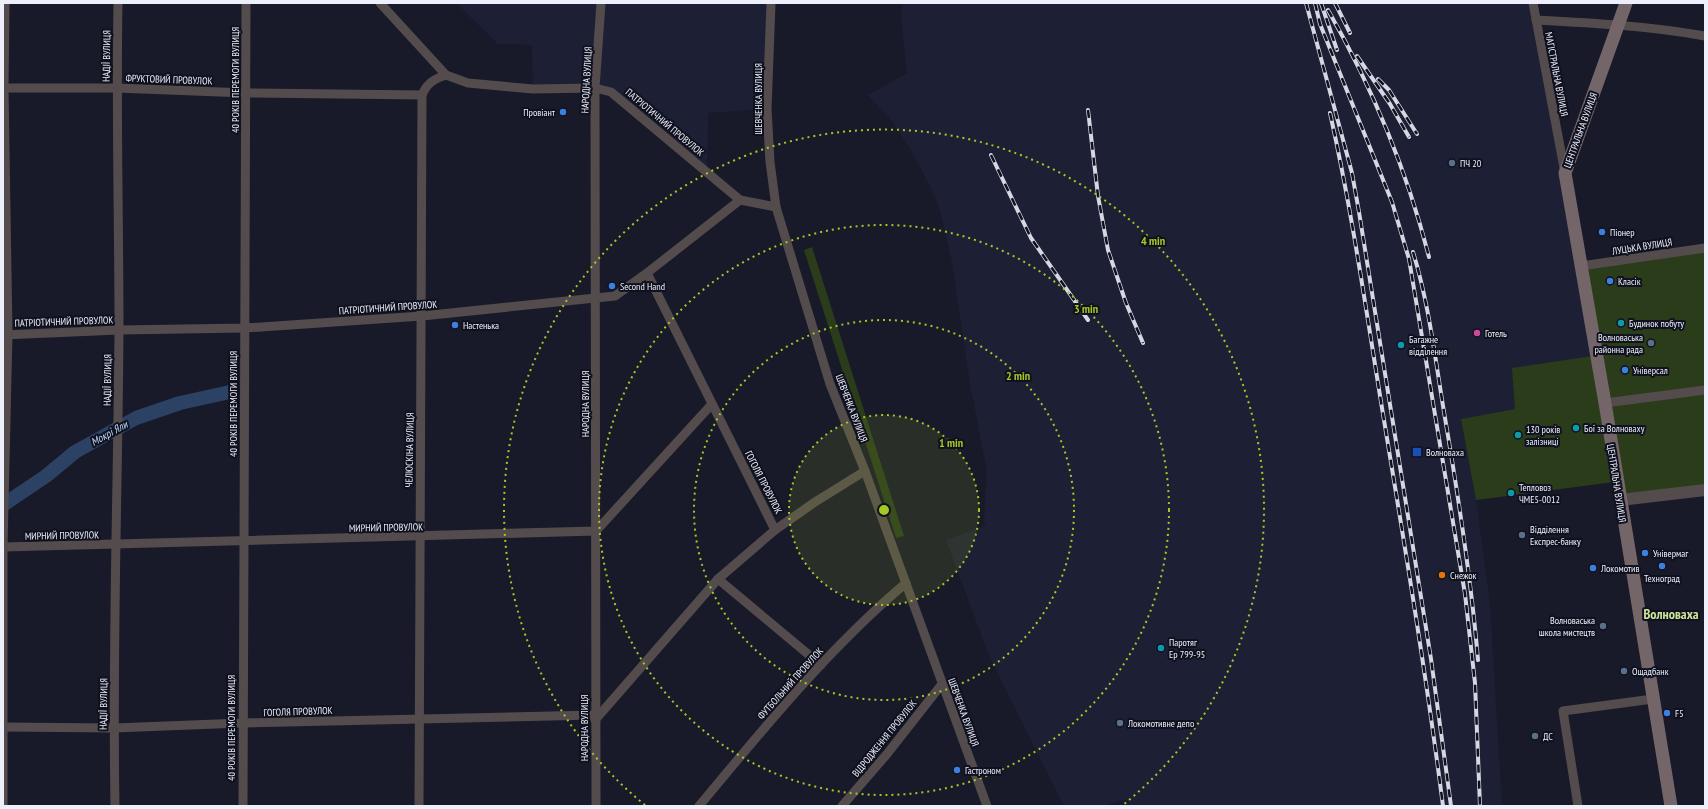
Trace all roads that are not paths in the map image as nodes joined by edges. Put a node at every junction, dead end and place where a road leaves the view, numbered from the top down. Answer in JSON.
{"nodes":[{"id":1,"x":5,"y":3,"type":"edge"},
{"id":2,"x":118,"y":3,"type":"edge"},
{"id":3,"x":246,"y":3,"type":"edge"},
{"id":4,"x":380,"y":3,"type":"edge"},
{"id":5,"x":601,"y":3,"type":"edge"},
{"id":6,"x":771,"y":3,"type":"edge"},
{"id":7,"x":1533,"y":3,"type":"edge"},
{"id":8,"x":1626,"y":3,"type":"edge"},
{"id":9,"x":1536,"y":20,"type":"junction"},
{"id":10,"x":1618,"y":24,"type":"junction"},
{"id":11,"x":1705,"y":36,"type":"edge"},
{"id":12,"x":446,"y":75,"type":"junction"},
{"id":13,"x":3,"y":88,"type":"edge"},
{"id":14,"x":116,"y":88,"type":"junction"},
{"id":15,"x":595,"y":88,"type":"junction"},
{"id":16,"x":246,"y":93,"type":"junction"},
{"id":17,"x":422,"y":95,"type":"junction"},
{"id":18,"x":1565,"y":173,"type":"junction"},
{"id":19,"x":740,"y":200,"type":"junction"},
{"id":20,"x":776,"y":207,"type":"junction"},
{"id":21,"x":1705,"y":248,"type":"edge"},
{"id":22,"x":1582,"y":266,"type":"junction"},
{"id":23,"x":647,"y":273,"type":"junction"},
{"id":24,"x":595,"y":299,"type":"junction"},
{"id":25,"x":422,"y":316,"type":"junction"},
{"id":26,"x":245,"y":328,"type":"junction"},
{"id":27,"x":119,"y":330,"type":"junction"},
{"id":28,"x":6,"y":334,"type":"edge"},
{"id":29,"x":1705,"y":390,"type":"edge"},
{"id":30,"x":1605,"y":403,"type":"junction"},
{"id":31,"x":712,"y":404,"type":"junction"},
{"id":32,"x":865,"y":472,"type":"junction"},
{"id":33,"x":1705,"y":490,"type":"edge"},
{"id":34,"x":1620,"y":500,"type":"junction"},
{"id":35,"x":775,"y":530,"type":"junction"},
{"id":36,"x":596,"y":532,"type":"junction"},
{"id":37,"x":419,"y":537,"type":"junction"},
{"id":38,"x":243,"y":540,"type":"junction"},
{"id":39,"x":116,"y":545,"type":"junction"},
{"id":40,"x":3,"y":547,"type":"edge"},
{"id":41,"x":718,"y":579,"type":"junction"},
{"id":42,"x":906,"y":583,"type":"junction"},
{"id":43,"x":822,"y":665,"type":"junction"},
{"id":44,"x":942,"y":684,"type":"junction"},
{"id":45,"x":1653,"y":699,"type":"junction"},
{"id":46,"x":594,"y":718,"type":"junction"},
{"id":47,"x":419,"y":719,"type":"junction"},
{"id":48,"x":242,"y":723,"type":"junction"},
{"id":49,"x":3,"y":727,"type":"edge"},
{"id":50,"x":114,"y":728,"type":"junction"},
{"id":51,"x":3,"y":806,"type":"edge"},
{"id":52,"x":115,"y":806,"type":"edge"},
{"id":53,"x":242,"y":806,"type":"edge"},
{"id":54,"x":419,"y":806,"type":"edge"},
{"id":55,"x":596,"y":806,"type":"edge"},
{"id":56,"x":699,"y":806,"type":"edge"},
{"id":57,"x":842,"y":806,"type":"edge"},
{"id":58,"x":987,"y":806,"type":"edge"},
{"id":59,"x":1578,"y":806,"type":"edge"},
{"id":60,"x":1670,"y":806,"type":"edge"}],
"edges":[{"from":1,"to":13,"type":"street"},
{"from":2,"to":14,"type":"street","name":"НАДІЇ ВУЛИЦЯ"},
{"from":3,"to":16,"type":"street","name":"40 РОКІВ ПЕРЕМОГИ ВУЛИЦЯ"},
{"from":4,"to":12,"type":"street"},
{"from":5,"to":15,"type":"street","name":"НАРОДНА ВУЛИЦЯ"},
{"from":6,"to":20,"type":"street","name":"ШЕВЧЕНКА ВУЛИЦЯ"},
{"from":7,"to":9,"type":"street","name":"МАГІСТРАЛЬНА ВУЛИЦЯ"},
{"from":8,"to":10,"type":"main road","name":"ЦЕНТРАЛЬНА ВУЛИЦЯ"},
{"from":9,"to":10,"type":"street"},
{"from":9,"to":18,"type":"street","name":"МАГІСТРАЛЬНА ВУЛИЦЯ"},
{"from":10,"to":11,"type":"street"},
{"from":10,"to":18,"type":"main road","name":"ЦЕНТРАЛЬНА ВУЛИЦЯ"},
{"from":12,"to":15,"type":"street","name":"ПАТРІОТИЧНИЙ ПРОВУЛОК"},
{"from":12,"to":17,"type":"street"},
{"from":13,"to":14,"type":"street","name":"ФРУКТОВИЙ ПРОВУЛОК"},
{"from":13,"to":28,"type":"street"},
{"from":14,"to":16,"type":"street","name":"ФРУКТОВИЙ ПРОВУЛОК"},
{"from":14,"to":27,"type":"street","name":"НАДІЇ ВУЛИЦЯ"},
{"from":15,"to":19,"type":"street","name":"ПАТРІОТИЧНИЙ ПРОВУЛОК"},
{"from":15,"to":24,"type":"street","name":"НАРОДНА ВУЛИЦЯ"},
{"from":16,"to":17,"type":"street","name":"ФРУКТОВИЙ ПРОВУЛОК"},
{"from":16,"to":26,"type":"street","name":"40 РОКІВ ПЕРЕМОГИ ВУЛИЦЯ"},
{"from":17,"to":25,"type":"street","name":"ЧЕЛЮСКІНА ВУЛИЦЯ"},
{"from":18,"to":22,"type":"main road","name":"ЦЕНТРАЛЬНА ВУЛИЦЯ"},
{"from":19,"to":20,"type":"street","name":"ПАТРІОТИЧНИЙ ПРОВУЛОК"},
{"from":19,"to":23,"type":"street","name":"ПАТРІОТИЧНИЙ ПРОВУЛОК"},
{"from":20,"to":32,"type":"street","name":"ШЕВЧЕНКА ВУЛИЦЯ"},
{"from":21,"to":22,"type":"street","name":"ЛУЦЬКА ВУЛИЦЯ"},
{"from":22,"to":30,"type":"main road","name":"ЦЕНТРАЛЬНА ВУЛИЦЯ"},
{"from":23,"to":24,"type":"street","name":"ПАТРІОТИЧНИЙ ПРОВУЛОК"},
{"from":23,"to":31,"type":"street","name":"ГОГОЛЯ ПРОВУЛОК"},
{"from":24,"to":25,"type":"street","name":"ПАТРІОТИЧНИЙ ПРОВУЛОК"},
{"from":24,"to":36,"type":"street","name":"НАРОДНА ВУЛИЦЯ"},
{"from":25,"to":26,"type":"street","name":"ПАТРІОТИЧНИЙ ПРОВУЛОК"},
{"from":25,"to":37,"type":"street","name":"ЧЕЛЮСКІНА ВУЛИЦЯ"},
{"from":26,"to":27,"type":"street","name":"ПАТРІОТИЧНИЙ ПРОВУЛОК"},
{"from":26,"to":38,"type":"street","name":"40 РОКІВ ПЕРЕМОГИ ВУЛИЦЯ"},
{"from":27,"to":28,"type":"street","name":"ПАТРІОТИЧНИЙ ПРОВУЛОК"},
{"from":27,"to":39,"type":"street","name":"НАДІЇ ВУЛИЦЯ"},
{"from":28,"to":40,"type":"street"},
{"from":29,"to":30,"type":"street"},
{"from":30,"to":34,"type":"main road","name":"ЦЕНТРАЛЬНА ВУЛИЦЯ"},
{"from":31,"to":35,"type":"street","name":"ГОГОЛЯ ПРОВУЛОК"},
{"from":31,"to":36,"type":"street"},
{"from":32,"to":35,"type":"street"},
{"from":32,"to":42,"type":"street","name":"ШЕВЧЕНКА ВУЛИЦЯ"},
{"from":33,"to":34,"type":"street"},
{"from":34,"to":45,"type":"main road","name":"ЦЕНТРАЛЬНА ВУЛИЦЯ"},
{"from":35,"to":41,"type":"street","name":"ГОГОЛЯ ПРОВУЛОК"},
{"from":36,"to":37,"type":"street","name":"МИРНИЙ ПРОВУЛОК"},
{"from":36,"to":46,"type":"street","name":"НАРОДНА ВУЛИЦЯ"},
{"from":37,"to":38,"type":"street","name":"МИРНИЙ ПРОВУЛОК"},
{"from":37,"to":47,"type":"street","name":"ЧЕЛЮСКІНА ВУЛИЦЯ"},
{"from":38,"to":39,"type":"street","name":"МИРНИЙ ПРОВУЛОК"},
{"from":38,"to":48,"type":"street","name":"40 РОКІВ ПЕРЕМОГИ ВУЛИЦЯ"},
{"from":39,"to":40,"type":"street","name":"МИРНИЙ ПРОВУЛОК"},
{"from":39,"to":50,"type":"street","name":"НАДІЇ ВУЛИЦЯ"},
{"from":40,"to":49,"type":"street"},
{"from":41,"to":43,"type":"street"},
{"from":41,"to":46,"type":"street","name":"ГОГОЛЯ ПРОВУЛОК"},
{"from":42,"to":43,"type":"street","name":"ФУТБОЛЬНИЙ ПРОВУЛОК"},
{"from":42,"to":44,"type":"street","name":"ШЕВЧЕНКА ВУЛИЦЯ"},
{"from":43,"to":56,"type":"street","name":"ФУТБОЛЬНИЙ ПРОВУЛОК"},
{"from":44,"to":57,"type":"street","name":"ВІДРОДЖЕННЯ ПРОВУЛОК"},
{"from":44,"to":58,"type":"street","name":"ШЕВЧЕНКА ВУЛИЦЯ"},
{"from":45,"to":59,"type":"street"},
{"from":45,"to":60,"type":"main road","name":"ЦЕНТРАЛЬНА ВУЛИЦЯ"},
{"from":46,"to":47,"type":"street","name":"ГОГОЛЯ ПРОВУЛОК"},
{"from":46,"to":55,"type":"street","name":"НАРОДНА ВУЛИЦЯ"},
{"from":47,"to":48,"type":"street","name":"ГОГОЛЯ ПРОВУЛОК"},
{"from":47,"to":54,"type":"street","name":"ЧЕЛЮСКІНА ВУЛИЦЯ"},
{"from":48,"to":50,"type":"street","name":"ГОГОЛЯ ПРОВУЛОК"},
{"from":48,"to":53,"type":"street","name":"40 РОКІВ ПЕРЕМОГИ ВУЛИЦЯ"},
{"from":49,"to":50,"type":"street","name":"ГОГОЛЯ ПРОВУЛОК"},
{"from":49,"to":51,"type":"street"},
{"from":50,"to":52,"type":"street","name":"НАДІЇ ВУЛИЦЯ"}]}
